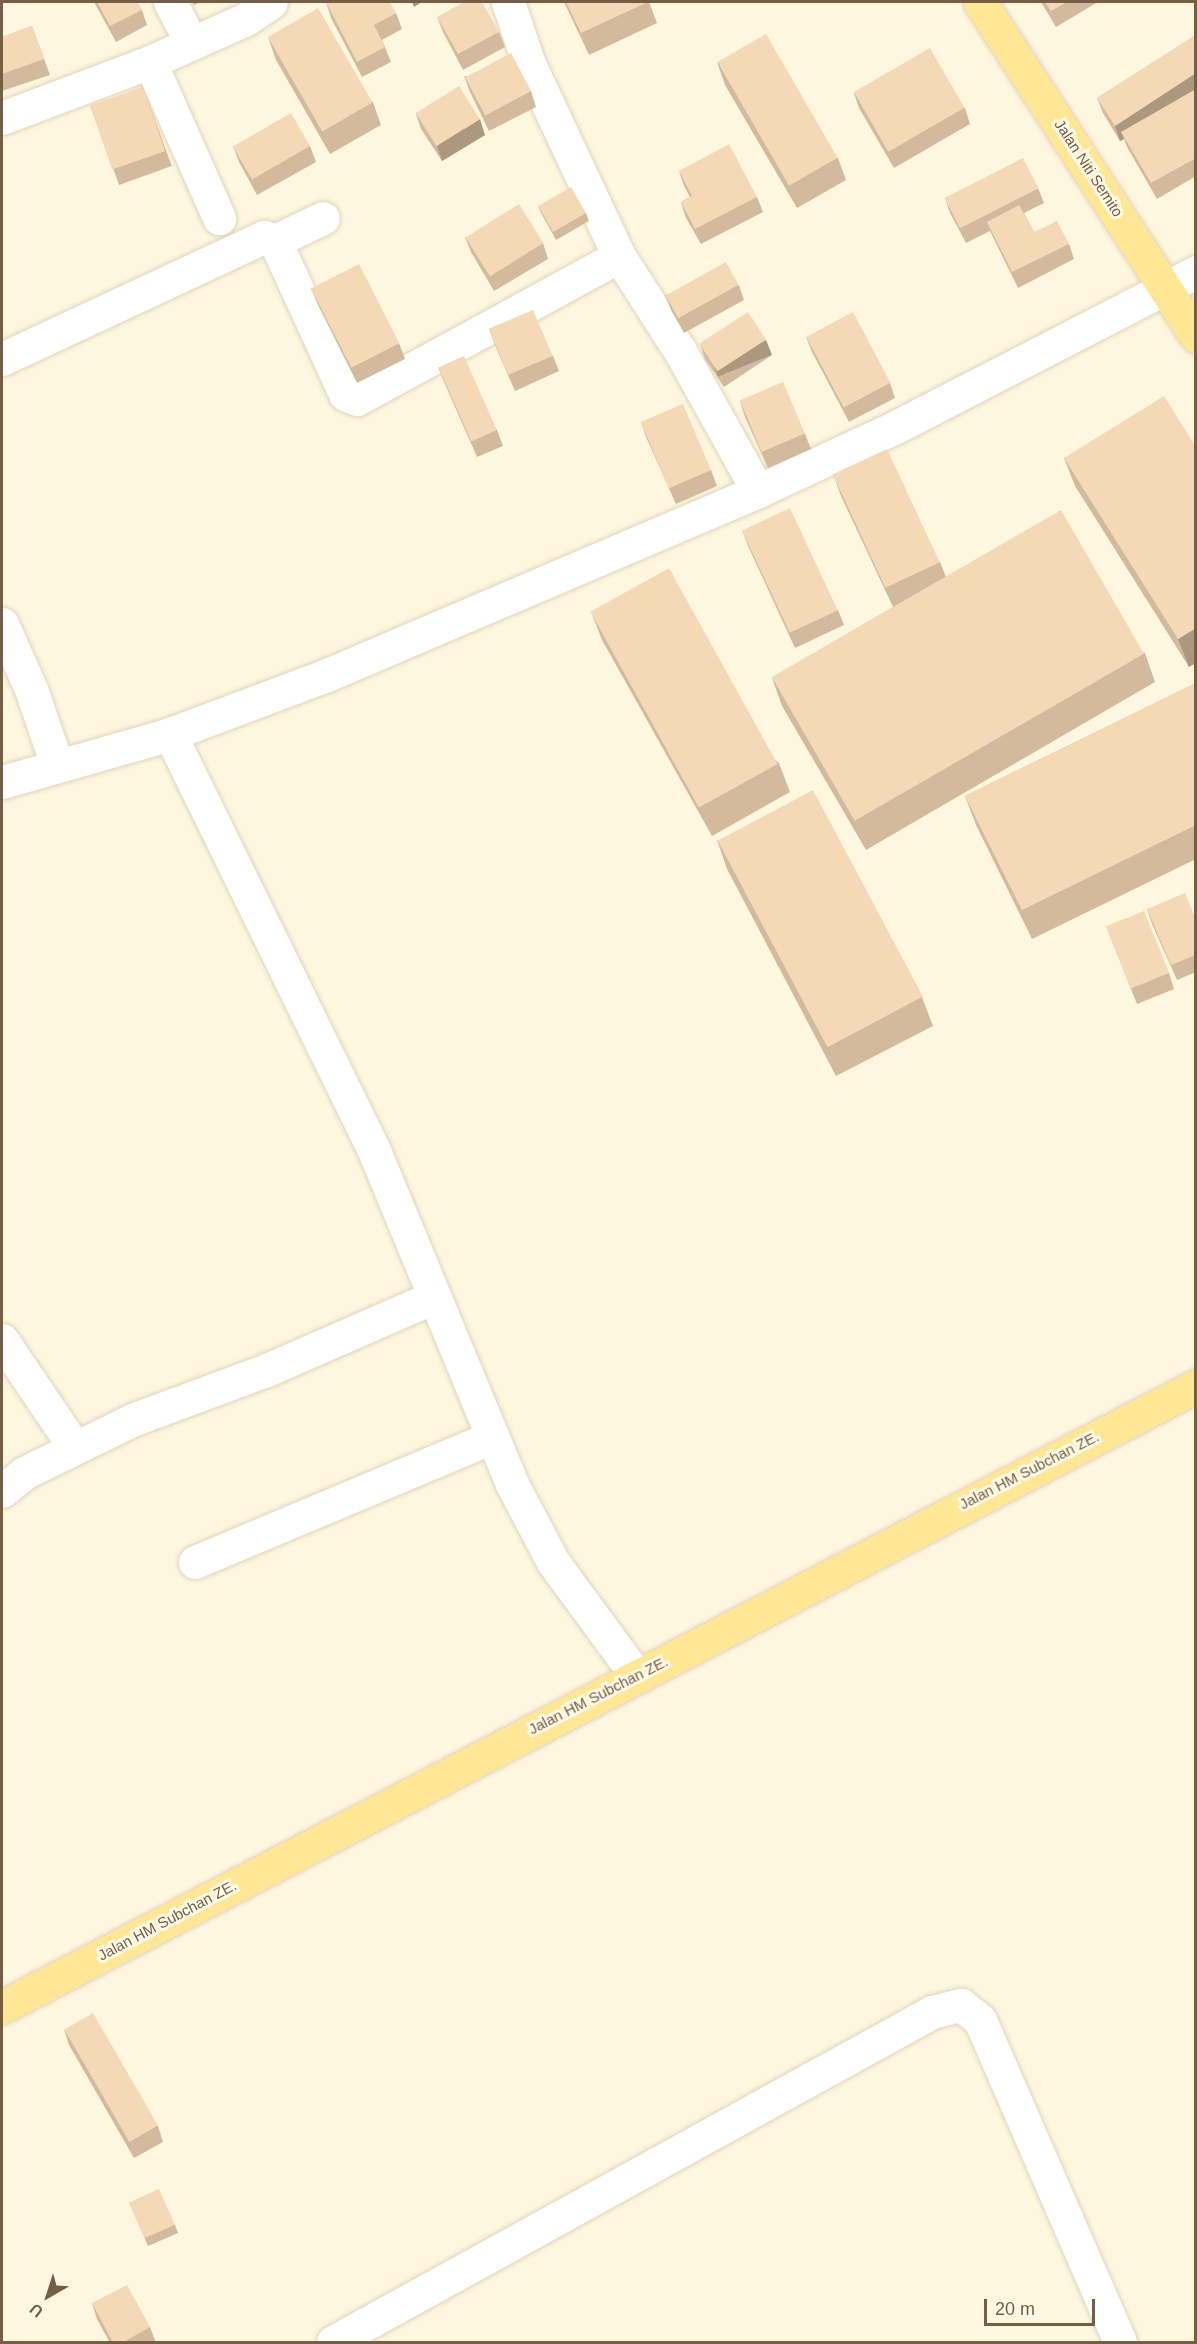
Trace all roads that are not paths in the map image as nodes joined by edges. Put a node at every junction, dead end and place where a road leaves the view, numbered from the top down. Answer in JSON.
{"nodes":[{"id":1,"x":170,"y":2,"type":"edge"},
{"id":2,"x":271,"y":2,"type":"edge"},
{"id":3,"x":508,"y":2,"type":"edge"},
{"id":4,"x":980,"y":2,"type":"edge"},
{"id":5,"x":191,"y":42,"type":"junction"},
{"id":6,"x":150,"y":62,"type":"junction"},
{"id":7,"x":2,"y":118,"type":"edge"},
{"id":8,"x":219,"y":218,"type":"dead end"},
{"id":9,"x":323,"y":218,"type":"dead end"},
{"id":10,"x":275,"y":241,"type":"junction"},
{"id":11,"x":619,"y":256,"type":"junction"},
{"id":12,"x":1182,"y":281,"type":"edge"},
{"id":13,"x":1196,"y":336,"type":"edge"},
{"id":14,"x":2,"y":359,"type":"edge"},
{"id":15,"x":758,"y":491,"type":"junction"},
{"id":16,"x":2,"y":624,"type":"edge"},
{"id":17,"x":170,"y":734,"type":"junction"},
{"id":18,"x":57,"y":765,"type":"junction"},
{"id":19,"x":2,"y":782,"type":"edge"},
{"id":20,"x":434,"y":1297,"type":"junction"},
{"id":21,"x":2,"y":1340,"type":"edge"},
{"id":22,"x":1196,"y":1386,"type":"edge"},
{"id":23,"x":493,"y":1437,"type":"junction"},
{"id":24,"x":75,"y":1448,"type":"junction"},
{"id":25,"x":2,"y":1491,"type":"edge"},
{"id":26,"x":195,"y":1562,"type":"dead end"},
{"id":27,"x":636,"y":1675,"type":"junction"},
{"id":28,"x":3,"y":2004,"type":"edge"},
{"id":29,"x":333,"y":2343,"type":"edge"},
{"id":30,"x":1120,"y":2343,"type":"edge"}],
"edges":[{"from":1,"to":5,"type":"street"},
{"from":2,"to":5,"type":"street"},
{"from":3,"to":11,"type":"street"},
{"from":4,"to":12,"type":"main road","name":"Jalan Niti Semito"},
{"from":5,"to":6,"type":"street"},
{"from":6,"to":7,"type":"street"},
{"from":6,"to":8,"type":"street"},
{"from":9,"to":10,"type":"street"},
{"from":10,"to":11,"type":"street"},
{"from":10,"to":14,"type":"street"},
{"from":11,"to":15,"type":"street"},
{"from":12,"to":13,"type":"main road","name":"Jalan Niti Semito"},
{"from":12,"to":15,"type":"street"},
{"from":15,"to":17,"type":"street"},
{"from":16,"to":18,"type":"street"},
{"from":17,"to":18,"type":"street"},
{"from":17,"to":20,"type":"street"},
{"from":18,"to":19,"type":"street"},
{"from":20,"to":23,"type":"street"},
{"from":20,"to":24,"type":"street"},
{"from":21,"to":24,"type":"street"},
{"from":22,"to":27,"type":"main road","name":"Jalan HM Subchan ZE."},
{"from":23,"to":26,"type":"street"},
{"from":23,"to":27,"type":"street"},
{"from":24,"to":25,"type":"street"},
{"from":27,"to":28,"type":"main road","name":"Jalan HM Subchan ZE."},
{"from":29,"to":30,"type":"street"}]}
